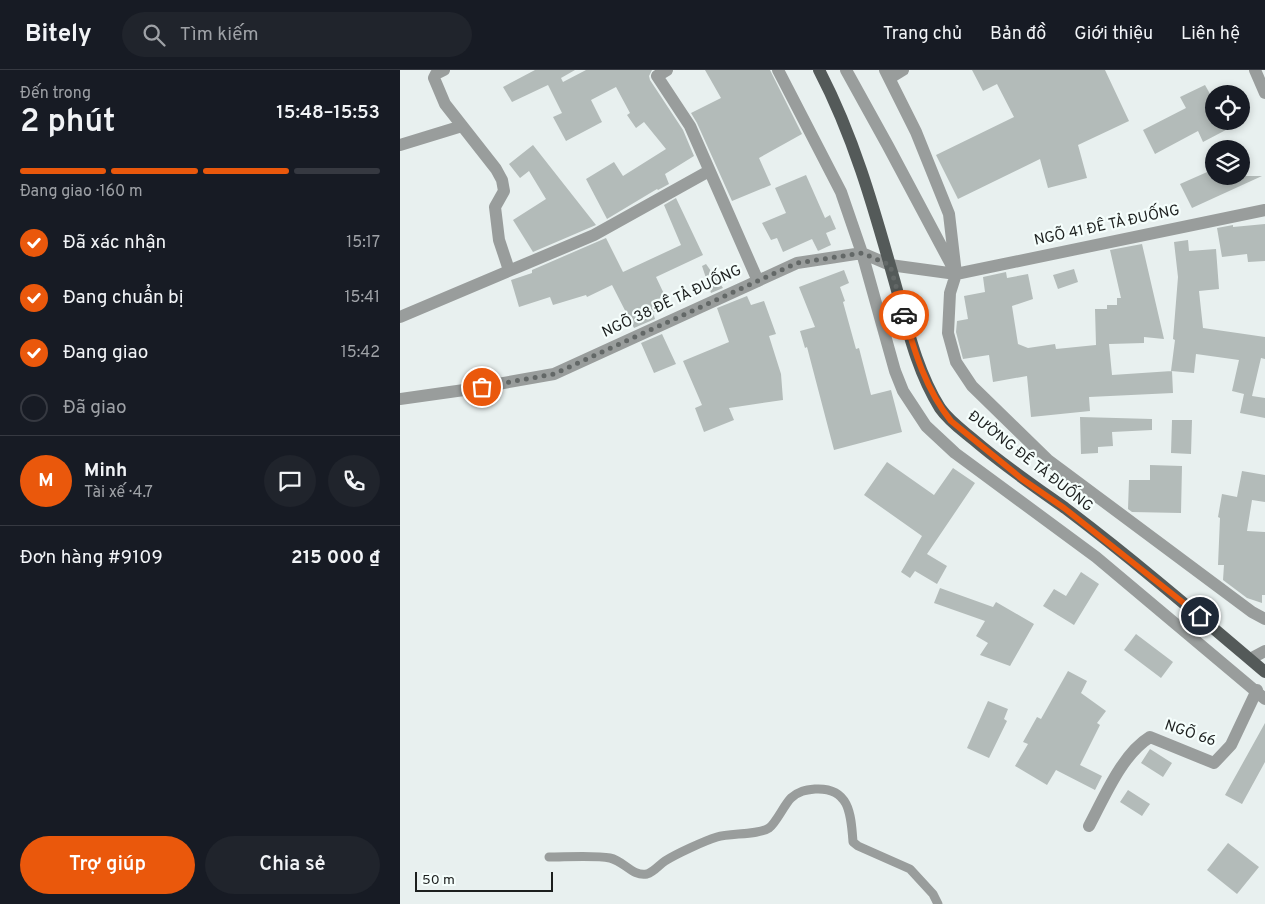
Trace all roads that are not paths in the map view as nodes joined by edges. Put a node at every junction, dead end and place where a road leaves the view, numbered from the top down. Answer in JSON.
{"nodes":[{"id":1,"x":444,"y":70,"type":"edge"},
{"id":2,"x":778,"y":70,"type":"edge"},
{"id":3,"x":819,"y":70,"type":"edge"},
{"id":4,"x":846,"y":70,"type":"edge"},
{"id":5,"x":903,"y":70,"type":"edge"},
{"id":6,"x":1255,"y":70,"type":"edge"},
{"id":7,"x":662,"y":73,"type":"edge"},
{"id":8,"x":887,"y":74,"type":"edge"},
{"id":9,"x":1265,"y":93,"type":"edge"},
{"id":10,"x":462,"y":126,"type":"junction"},
{"id":11,"x":400,"y":145,"type":"edge"},
{"id":12,"x":709,"y":171,"type":"junction"},
{"id":13,"x":1265,"y":210,"type":"edge"},
{"id":14,"x":862,"y":253,"type":"junction"},
{"id":15,"x":890,"y":265,"type":"junction"},
{"id":16,"x":509,"y":270,"type":"junction"},
{"id":17,"x":956,"y":274,"type":"junction"},
{"id":18,"x":758,"y":281,"type":"junction"},
{"id":19,"x":400,"y":317,"type":"edge"},
{"id":20,"x":400,"y":399,"type":"edge"},
{"id":21,"x":1265,"y":620,"type":"edge"},
{"id":22,"x":1265,"y":651,"type":"edge"},
{"id":23,"x":1250,"y":659,"type":"junction"},
{"id":24,"x":1265,"y":672,"type":"edge"},
{"id":25,"x":1261,"y":695,"type":"edge"},
{"id":26,"x":1089,"y":826,"type":"dead end"},
{"id":27,"x":549,"y":857,"type":"dead end"},
{"id":28,"x":938,"y":904,"type":"edge"}],
"edges":[{"from":1,"to":10,"type":"street"},
{"from":2,"to":14,"type":"street"},
{"from":3,"to":15,"type":"main road","name":"ĐƯỜNG ĐÊ TẢ ĐUỐNG"},
{"from":4,"to":17,"type":"street"},
{"from":5,"to":8,"type":"street"},
{"from":6,"to":9,"type":"street"},
{"from":7,"to":12,"type":"street"},
{"from":8,"to":17,"type":"street"},
{"from":10,"to":11,"type":"street"},
{"from":10,"to":16,"type":"street"},
{"from":12,"to":16,"type":"street"},
{"from":12,"to":18,"type":"street"},
{"from":13,"to":17,"type":"street","name":"NGÕ 41 ĐÊ TẢ ĐUỐNG"},
{"from":14,"to":15,"type":"street"},
{"from":14,"to":18,"type":"street","name":"NGÕ 38 ĐÊ TẢ ĐUỐNG"},
{"from":14,"to":25,"type":"street"},
{"from":15,"to":17,"type":"street"},
{"from":15,"to":23,"type":"main road","name":"ĐƯỜNG ĐÊ TẢ ĐUỐNG"},
{"from":16,"to":19,"type":"street"},
{"from":17,"to":21,"type":"street"},
{"from":18,"to":20,"type":"street","name":"NGÕ 38 ĐÊ TẢ ĐUỐNG"},
{"from":22,"to":23,"type":"street"},
{"from":23,"to":24,"type":"main road","name":"ĐƯỜNG ĐÊ TẢ ĐUỐNG"},
{"from":25,"to":26,"type":"street","name":"NGÕ 66"},
{"from":27,"to":28,"type":"lane"}]}
